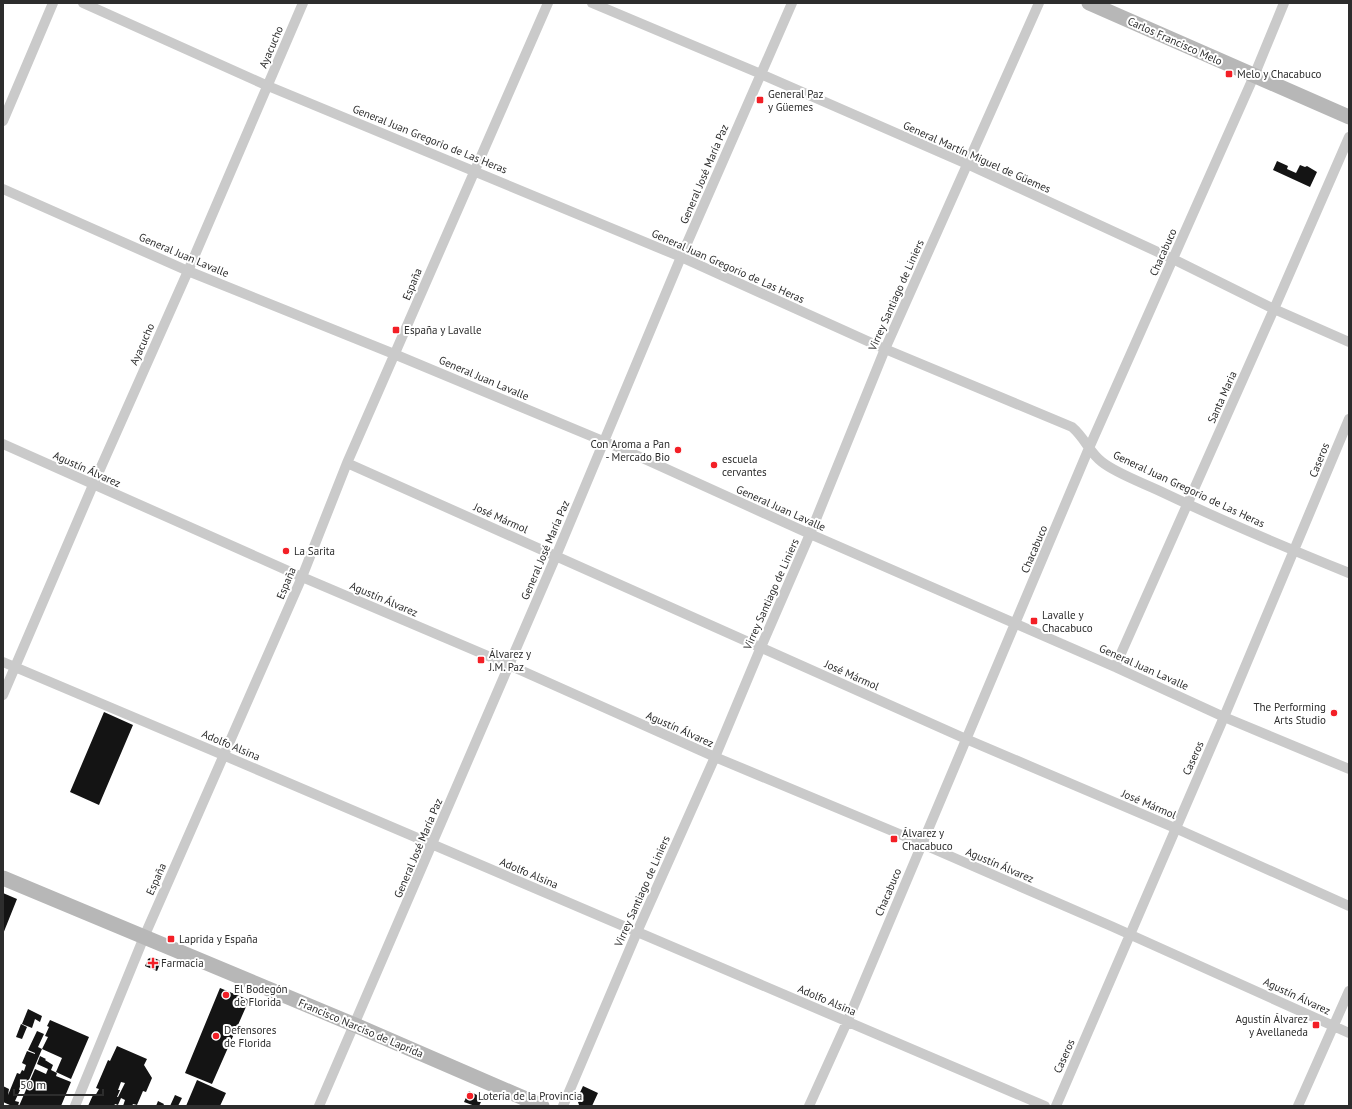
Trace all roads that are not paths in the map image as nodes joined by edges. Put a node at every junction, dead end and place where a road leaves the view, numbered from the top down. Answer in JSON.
{"nodes":[{"id":1,"x":53,"y":3,"type":"edge"},
{"id":2,"x":83,"y":3,"type":"edge"},
{"id":3,"x":302,"y":3,"type":"edge"},
{"id":4,"x":548,"y":3,"type":"edge"},
{"id":5,"x":592,"y":3,"type":"edge"},
{"id":6,"x":792,"y":3,"type":"edge"},
{"id":7,"x":1039,"y":3,"type":"edge"},
{"id":8,"x":1089,"y":3,"type":"edge"},
{"id":9,"x":1284,"y":3,"type":"edge"},
{"id":10,"x":761,"y":74,"type":"junction"},
{"id":11,"x":1254,"y":76,"type":"junction"},
{"id":12,"x":268,"y":86,"type":"junction"},
{"id":13,"x":1349,"y":117,"type":"edge"},
{"id":14,"x":3,"y":121,"type":"edge"},
{"id":15,"x":1349,"y":137,"type":"edge"},
{"id":16,"x":967,"y":164,"type":"junction"},
{"id":17,"x":474,"y":170,"type":"junction"},
{"id":18,"x":3,"y":189,"type":"edge"},
{"id":19,"x":681,"y":257,"type":"junction"},
{"id":20,"x":1172,"y":259,"type":"junction"},
{"id":21,"x":188,"y":271,"type":"junction"},
{"id":22,"x":1274,"y":309,"type":"junction"},
{"id":23,"x":1349,"y":342,"type":"edge"},
{"id":24,"x":886,"y":349,"type":"junction"},
{"id":25,"x":394,"y":354,"type":"junction"},
{"id":26,"x":1349,"y":419,"type":"edge"},
{"id":27,"x":604,"y":441,"type":"junction"},
{"id":28,"x":3,"y":444,"type":"edge"},
{"id":29,"x":1089,"y":448,"type":"junction"},
{"id":30,"x":347,"y":463,"type":"junction"},
{"id":31,"x":92,"y":485,"type":"junction"},
{"id":32,"x":1187,"y":504,"type":"junction"},
{"id":33,"x":810,"y":534,"type":"junction"},
{"id":34,"x":1294,"y":551,"type":"junction"},
{"id":35,"x":556,"y":556,"type":"junction"},
{"id":36,"x":1349,"y":573,"type":"edge"},
{"id":37,"x":302,"y":577,"type":"junction"},
{"id":38,"x":1016,"y":624,"type":"junction"},
{"id":39,"x":760,"y":647,"type":"junction"},
{"id":40,"x":3,"y":662,"type":"edge"},
{"id":41,"x":509,"y":665,"type":"junction"},
{"id":42,"x":15,"y":667,"type":"junction"},
{"id":43,"x":1115,"y":667,"type":"junction"},
{"id":44,"x":3,"y":695,"type":"edge"},
{"id":45,"x":1224,"y":716,"type":"junction"},
{"id":46,"x":966,"y":739,"type":"junction"},
{"id":47,"x":223,"y":755,"type":"junction"},
{"id":48,"x":715,"y":757,"type":"junction"},
{"id":49,"x":1349,"y":769,"type":"edge"},
{"id":50,"x":1175,"y":828,"type":"junction"},
{"id":51,"x":921,"y":844,"type":"junction"},
{"id":52,"x":432,"y":845,"type":"junction"},
{"id":53,"x":3,"y":878,"type":"edge"},
{"id":54,"x":1349,"y":906,"type":"edge"},
{"id":55,"x":637,"y":932,"type":"junction"},
{"id":56,"x":1130,"y":934,"type":"junction"},
{"id":57,"x":144,"y":937,"type":"junction"},
{"id":58,"x":1349,"y":991,"type":"edge"},
{"id":59,"x":847,"y":1022,"type":"junction"},
{"id":60,"x":354,"y":1025,"type":"junction"},
{"id":61,"x":1334,"y":1026,"type":"junction"},
{"id":62,"x":1349,"y":1033,"type":"edge"},
{"id":63,"x":75,"y":1106,"type":"edge"},
{"id":64,"x":319,"y":1106,"type":"edge"},
{"id":65,"x":542,"y":1106,"type":"edge"},
{"id":66,"x":563,"y":1106,"type":"edge"},
{"id":67,"x":809,"y":1106,"type":"edge"},
{"id":68,"x":1045,"y":1106,"type":"edge"},
{"id":69,"x":1056,"y":1106,"type":"edge"},
{"id":70,"x":1298,"y":1106,"type":"edge"}],
"edges":[{"from":1,"to":14,"type":"street"},
{"from":2,"to":12,"type":"street","name":"General Juan Gregorio de Las Heras"},
{"from":3,"to":12,"type":"street","name":"Ayacucho"},
{"from":4,"to":17,"type":"street","name":"España"},
{"from":5,"to":10,"type":"street","name":"General Martín Miguel de Güemes"},
{"from":6,"to":10,"type":"street","name":"General José María Paz"},
{"from":7,"to":16,"type":"street","name":"Virrey Santiago de Liniers"},
{"from":8,"to":11,"type":"street","name":"Carlos Francisco Melo"},
{"from":9,"to":11,"type":"street","name":"Chacabuco"},
{"from":10,"to":16,"type":"street","name":"General Martín Miguel de Güemes"},
{"from":10,"to":19,"type":"street","name":"General José María Paz"},
{"from":11,"to":13,"type":"street","name":"Carlos Francisco Melo"},
{"from":11,"to":20,"type":"street","name":"Chacabuco"},
{"from":12,"to":17,"type":"street","name":"General Juan Gregorio de Las Heras"},
{"from":12,"to":21,"type":"street","name":"Ayacucho"},
{"from":15,"to":22,"type":"street","name":"Santa Maria"},
{"from":16,"to":20,"type":"street","name":"General Martín Miguel de Güemes"},
{"from":16,"to":24,"type":"street","name":"Virrey Santiago de Liniers"},
{"from":17,"to":19,"type":"street","name":"General Juan Gregorio de Las Heras"},
{"from":17,"to":25,"type":"street","name":"España"},
{"from":18,"to":21,"type":"street","name":"General Juan Lavalle"},
{"from":19,"to":24,"type":"street","name":"General Juan Gregorio de Las Heras"},
{"from":19,"to":27,"type":"street","name":"General José María Paz"},
{"from":20,"to":22,"type":"street","name":"General Martín Miguel de Güemes"},
{"from":20,"to":29,"type":"street","name":"Chacabuco"},
{"from":21,"to":25,"type":"street","name":"General Juan Lavalle"},
{"from":21,"to":31,"type":"street","name":"Ayacucho"},
{"from":22,"to":23,"type":"street","name":"General Martín Miguel de Güemes"},
{"from":22,"to":32,"type":"street","name":"Santa Maria"},
{"from":24,"to":29,"type":"street","name":"General Juan Gregorio de Las Heras"},
{"from":24,"to":33,"type":"street","name":"Virrey Santiago de Liniers"},
{"from":25,"to":27,"type":"street","name":"General Juan Lavalle"},
{"from":25,"to":30,"type":"street","name":"España"},
{"from":26,"to":34,"type":"street","name":"Caseros"},
{"from":27,"to":33,"type":"street","name":"General Juan Lavalle"},
{"from":27,"to":35,"type":"street","name":"General José María Paz"},
{"from":28,"to":31,"type":"street","name":"Agustín Álvarez"},
{"from":29,"to":32,"type":"street","name":"General Juan Gregorio de Las Heras"},
{"from":29,"to":38,"type":"street","name":"Chacabuco"},
{"from":30,"to":35,"type":"street","name":"José Mármol"},
{"from":30,"to":37,"type":"street","name":"España"},
{"from":31,"to":37,"type":"street","name":"Agustín Álvarez"},
{"from":31,"to":42,"type":"street","name":"Ayacucho"},
{"from":32,"to":34,"type":"street","name":"General Juan Gregorio de Las Heras"},
{"from":32,"to":43,"type":"street","name":"Santa Maria"},
{"from":33,"to":38,"type":"street","name":"General Juan Lavalle"},
{"from":33,"to":39,"type":"street","name":"Virrey Santiago de Liniers"},
{"from":34,"to":36,"type":"street","name":"General Juan Gregorio de Las Heras"},
{"from":34,"to":45,"type":"street","name":"Caseros"},
{"from":35,"to":39,"type":"street","name":"José Mármol"},
{"from":35,"to":41,"type":"street","name":"General José María Paz"},
{"from":37,"to":41,"type":"street","name":"Agustín Álvarez"},
{"from":37,"to":47,"type":"street","name":"España"},
{"from":38,"to":43,"type":"street","name":"General Juan Lavalle"},
{"from":38,"to":46,"type":"street","name":"Chacabuco"},
{"from":39,"to":46,"type":"street","name":"José Mármol"},
{"from":39,"to":48,"type":"street","name":"Virrey Santiago de Liniers"},
{"from":40,"to":42,"type":"street","name":"Adolfo Alsina"},
{"from":41,"to":48,"type":"street","name":"Agustín Álvarez"},
{"from":41,"to":52,"type":"street","name":"General José María Paz"},
{"from":42,"to":44,"type":"street","name":"Ayacucho"},
{"from":42,"to":47,"type":"street","name":"Adolfo Alsina"},
{"from":43,"to":45,"type":"street","name":"General Juan Lavalle"},
{"from":45,"to":49,"type":"street","name":"General Juan Lavalle"},
{"from":45,"to":50,"type":"street","name":"Caseros"},
{"from":46,"to":50,"type":"street","name":"José Mármol"},
{"from":46,"to":51,"type":"street","name":"Chacabuco"},
{"from":47,"to":52,"type":"street","name":"Adolfo Alsina"},
{"from":47,"to":57,"type":"street","name":"España"},
{"from":48,"to":51,"type":"street","name":"Agustín Álvarez"},
{"from":48,"to":55,"type":"street","name":"Virrey Santiago de Liniers"},
{"from":50,"to":54,"type":"street","name":"José Mármol"},
{"from":50,"to":56,"type":"street","name":"Caseros"},
{"from":51,"to":56,"type":"street","name":"Agustín Álvarez"},
{"from":51,"to":59,"type":"street","name":"Chacabuco"},
{"from":52,"to":55,"type":"street","name":"Adolfo Alsina"},
{"from":52,"to":60,"type":"street","name":"General José María Paz"},
{"from":53,"to":57,"type":"street","name":"Francisco Narciso de Laprida"},
{"from":55,"to":59,"type":"street","name":"Adolfo Alsina"},
{"from":55,"to":66,"type":"street","name":"Virrey Santiago de Liniers"},
{"from":56,"to":61,"type":"street","name":"Agustín Álvarez"},
{"from":56,"to":69,"type":"street","name":"Caseros"},
{"from":57,"to":60,"type":"street","name":"Francisco Narciso de Laprida"},
{"from":57,"to":63,"type":"street","name":"España"},
{"from":58,"to":61,"type":"street"},
{"from":59,"to":67,"type":"street","name":"Chacabuco"},
{"from":59,"to":68,"type":"street","name":"Adolfo Alsina"},
{"from":60,"to":64,"type":"street","name":"General José María Paz"},
{"from":60,"to":65,"type":"street","name":"Francisco Narciso de Laprida"},
{"from":61,"to":62,"type":"street","name":"Agustín Álvarez"},
{"from":61,"to":70,"type":"street"}]}
